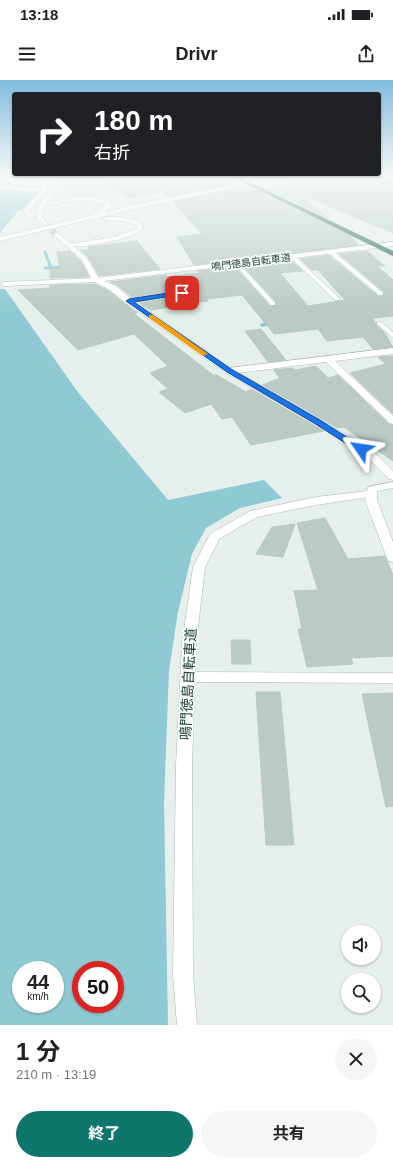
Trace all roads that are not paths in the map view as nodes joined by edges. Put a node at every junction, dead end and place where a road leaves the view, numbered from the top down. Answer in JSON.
{"nodes":[{"id":1,"x":42,"y":220,"type":"edge"},
{"id":2,"x":76,"y":220,"type":"edge"},
{"id":3,"x":83,"y":220,"type":"edge"},
{"id":4,"x":101,"y":220,"type":"edge"},
{"id":5,"x":130,"y":220,"type":"edge"},
{"id":6,"x":322,"y":220,"type":"edge"},
{"id":7,"x":45,"y":224,"type":"tunnel mouth"},
{"id":8,"x":60,"y":226,"type":"junction"},
{"id":9,"x":56,"y":234,"type":"tunnel mouth"},
{"id":10,"x":2,"y":238,"type":"edge"},
{"id":11,"x":393,"y":244,"type":"edge"},
{"id":12,"x":70,"y":245,"type":"junction"},
{"id":13,"x":378,"y":247,"type":"junction"},
{"id":14,"x":331,"y":252,"type":"junction"},
{"id":15,"x":393,"y":254,"type":"edge"},
{"id":16,"x":293,"y":257,"type":"junction"},
{"id":17,"x":237,"y":264,"type":"junction"},
{"id":18,"x":96,"y":280,"type":"junction"},
{"id":19,"x":4,"y":284,"type":"dead end"},
{"id":20,"x":183,"y":293,"type":"dead end"},
{"id":21,"x":381,"y":294,"type":"dead end"},
{"id":22,"x":337,"y":299,"type":"dead end"},
{"id":23,"x":129,"y":301,"type":"junction"},
{"id":24,"x":273,"y":304,"type":"dead end"},
{"id":25,"x":379,"y":323,"type":"dead end"},
{"id":26,"x":393,"y":336,"type":"edge"},
{"id":27,"x":393,"y":351,"type":"edge"},
{"id":28,"x":327,"y":358,"type":"junction"},
{"id":29,"x":229,"y":371,"type":"junction"},
{"id":30,"x":393,"y":421,"type":"edge"},
{"id":31,"x":393,"y":477,"type":"edge"},
{"id":32,"x":393,"y":485,"type":"edge"},
{"id":33,"x":372,"y":494,"type":"junction"},
{"id":34,"x":393,"y":558,"type":"edge"},
{"id":35,"x":187,"y":677,"type":"junction"},
{"id":36,"x":393,"y":678,"type":"edge"},
{"id":37,"x":187,"y":1025,"type":"edge"}],
"edges":[{"from":1,"to":7,"type":"main road"},
{"from":2,"to":8,"type":"main road"},
{"from":3,"to":8,"type":"main road"},
{"from":4,"to":8,"type":"main road"},
{"from":5,"to":12,"type":"main road"},
{"from":6,"to":13,"type":"highway"},
{"from":8,"to":10,"type":"main road"},
{"from":9,"to":12,"type":"main road"},
{"from":11,"to":13,"type":"main road","name":"鳴門徳島自転車道"},
{"from":12,"to":18,"type":"main road"},
{"from":13,"to":14,"type":"main road","name":"鳴門徳島自転車道"},
{"from":13,"to":15,"type":"highway"},
{"from":14,"to":16,"type":"main road","name":"鳴門徳島自転車道"},
{"from":14,"to":21,"type":"lane"},
{"from":16,"to":17,"type":"main road","name":"鳴門徳島自転車道"},
{"from":16,"to":22,"type":"lane"},
{"from":17,"to":18,"type":"main road","name":"鳴門徳島自転車道"},
{"from":17,"to":24,"type":"lane"},
{"from":18,"to":19,"type":"main road","name":"鳴門徳島自転車道"},
{"from":18,"to":23,"type":"main road"},
{"from":20,"to":23,"type":"lane"},
{"from":23,"to":29,"type":"main road"},
{"from":25,"to":26,"type":"lane"},
{"from":27,"to":28,"type":"main road"},
{"from":28,"to":29,"type":"main road"},
{"from":28,"to":30,"type":"main road"},
{"from":29,"to":31,"type":"main road"},
{"from":32,"to":33,"type":"main road","name":"鳴門徳島自転車道"},
{"from":33,"to":34,"type":"main road"},
{"from":33,"to":35,"type":"main road","name":"鳴門徳島自転車道"},
{"from":35,"to":36,"type":"lane"},
{"from":35,"to":37,"type":"main road","name":"鳴門徳島自転車道"}]}
